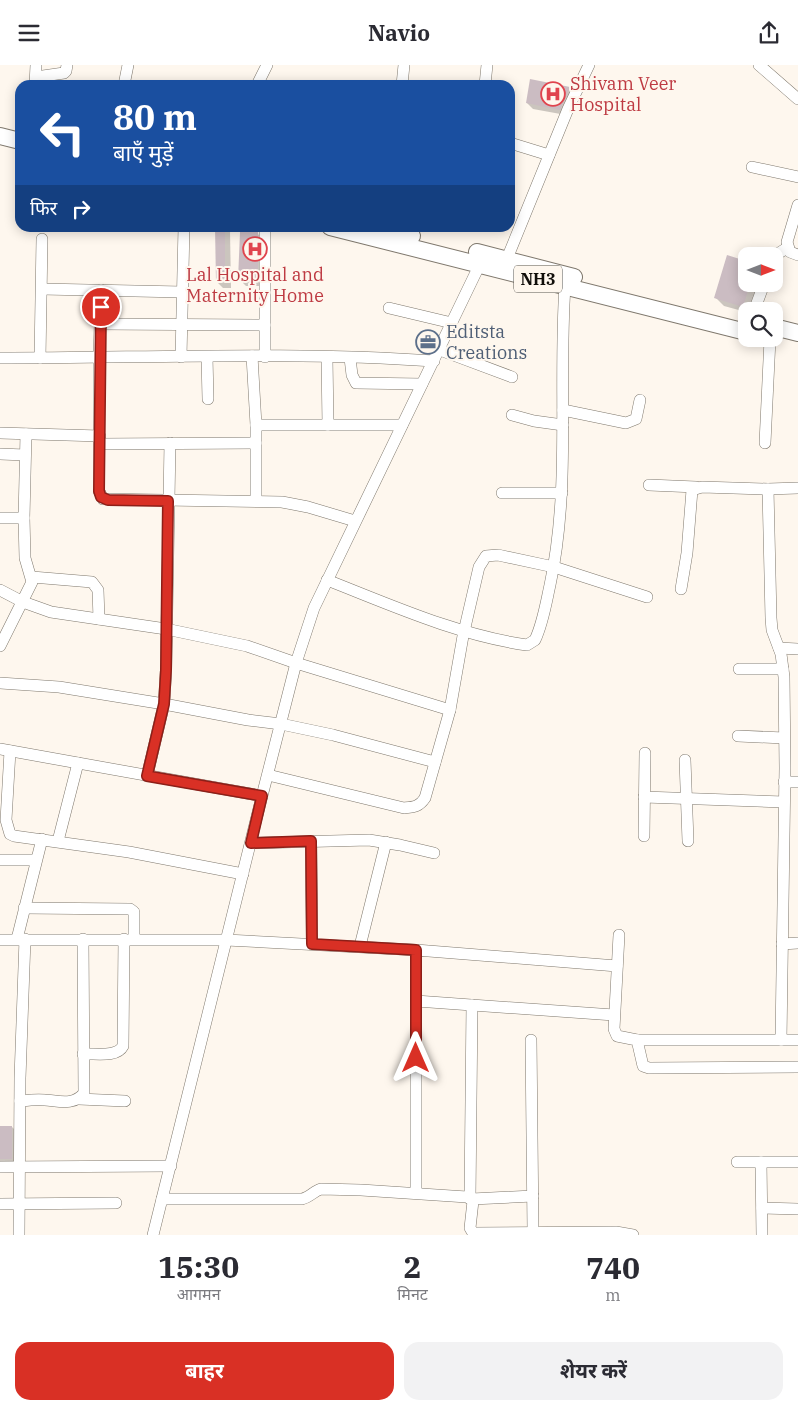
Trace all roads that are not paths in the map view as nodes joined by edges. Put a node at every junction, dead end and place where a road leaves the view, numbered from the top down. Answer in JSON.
{"nodes":[{"id":1,"x":68,"y":65,"type":"edge"},
{"id":2,"x":128,"y":65,"type":"edge"},
{"id":3,"x":267,"y":65,"type":"edge"},
{"id":4,"x":404,"y":65,"type":"edge"},
{"id":5,"x":487,"y":65,"type":"edge"},
{"id":6,"x":589,"y":65,"type":"edge"},
{"id":7,"x":759,"y":65,"type":"edge"},
{"id":8,"x":36,"y":75,"type":"edge"},
{"id":9,"x":125,"y":80,"type":"edge"},
{"id":10,"x":260,"y":80,"type":"edge"},
{"id":11,"x":402,"y":80,"type":"edge"},
{"id":12,"x":486,"y":80,"type":"edge"},
{"id":13,"x":798,"y":99,"type":"edge"},
{"id":14,"x":0,"y":136,"type":"edge"},
{"id":15,"x":15,"y":140,"type":"edge"},
{"id":16,"x":515,"y":145,"type":"edge"},
{"id":17,"x":0,"y":147,"type":"edge"},
{"id":18,"x":15,"y":151,"type":"edge"},
{"id":19,"x":549,"y":155,"type":"junction"},
{"id":20,"x":752,"y":167,"type":"dead end"},
{"id":21,"x":798,"y":177,"type":"edge"},
{"id":22,"x":798,"y":205,"type":"edge"},
{"id":23,"x":184,"y":232,"type":"edge"},
{"id":24,"x":265,"y":232,"type":"edge"},
{"id":25,"x":354,"y":232,"type":"edge"},
{"id":26,"x":396,"y":232,"type":"edge"},
{"id":27,"x":42,"y":239,"type":"dead end"},
{"id":28,"x":787,"y":248,"type":"junction"},
{"id":29,"x":783,"y":250,"type":"edge"},
{"id":30,"x":461,"y":254,"type":"junction"},
{"id":31,"x":798,"y":255,"type":"edge"},
{"id":32,"x":480,"y":264,"type":"junction"},
{"id":33,"x":504,"y":264,"type":"junction"},
{"id":34,"x":566,"y":287,"type":"junction"},
{"id":35,"x":42,"y":289,"type":"junction"},
{"id":36,"x":101,"y":290,"type":"junction"},
{"id":37,"x":182,"y":292,"type":"junction"},
{"id":38,"x":389,"y":309,"type":"dead end"},
{"id":39,"x":738,"y":319,"type":"edge"},
{"id":40,"x":452,"y":323,"type":"junction"},
{"id":41,"x":100,"y":324,"type":"junction"},
{"id":42,"x":182,"y":325,"type":"junction"},
{"id":43,"x":264,"y":325,"type":"junction"},
{"id":44,"x":783,"y":329,"type":"edge"},
{"id":45,"x":738,"y":330,"type":"edge"},
{"id":46,"x":798,"y":333,"type":"edge"},
{"id":47,"x":783,"y":341,"type":"edge"},
{"id":48,"x":798,"y":345,"type":"edge"},
{"id":49,"x":770,"y":347,"type":"edge"},
{"id":50,"x":440,"y":350,"type":"junction"},
{"id":51,"x":99,"y":357,"type":"junction"},
{"id":52,"x":181,"y":357,"type":"junction"},
{"id":53,"x":207,"y":357,"type":"junction"},
{"id":54,"x":252,"y":357,"type":"junction"},
{"id":55,"x":265,"y":357,"type":"junction"},
{"id":56,"x":0,"y":358,"type":"edge"},
{"id":57,"x":40,"y":358,"type":"junction"},
{"id":58,"x":327,"y":358,"type":"junction"},
{"id":59,"x":350,"y":358,"type":"junction"},
{"id":60,"x":434,"y":361,"type":"junction"},
{"id":61,"x":512,"y":377,"type":"dead end"},
{"id":62,"x":422,"y":384,"type":"junction"},
{"id":63,"x":208,"y":399,"type":"dead end"},
{"id":64,"x":640,"y":400,"type":"dead end"},
{"id":65,"x":563,"y":410,"type":"junction"},
{"id":66,"x":512,"y":415,"type":"dead end"},
{"id":67,"x":256,"y":425,"type":"junction"},
{"id":68,"x":328,"y":425,"type":"junction"},
{"id":69,"x":402,"y":425,"type":"junction"},
{"id":70,"x":563,"y":425,"type":"junction"},
{"id":71,"x":0,"y":433,"type":"edge"},
{"id":72,"x":26,"y":434,"type":"junction"},
{"id":73,"x":100,"y":440,"type":"junction"},
{"id":74,"x":170,"y":443,"type":"junction"},
{"id":75,"x":256,"y":443,"type":"junction"},
{"id":76,"x":765,"y":443,"type":"dead end"},
{"id":77,"x":0,"y":454,"type":"edge"},
{"id":78,"x":25,"y":455,"type":"junction"},
{"id":79,"x":649,"y":485,"type":"dead end"},
{"id":80,"x":696,"y":487,"type":"junction"},
{"id":81,"x":798,"y":488,"type":"edge"},
{"id":82,"x":768,"y":489,"type":"junction"},
{"id":83,"x":502,"y":493,"type":"dead end"},
{"id":84,"x":562,"y":493,"type":"junction"},
{"id":85,"x":168,"y":501,"type":"junction"},
{"id":86,"x":256,"y":501,"type":"junction"},
{"id":87,"x":0,"y":518,"type":"edge"},
{"id":88,"x":24,"y":518,"type":"junction"},
{"id":89,"x":355,"y":521,"type":"junction"},
{"id":90,"x":554,"y":567,"type":"junction"},
{"id":91,"x":32,"y":577,"type":"junction"},
{"id":92,"x":326,"y":580,"type":"junction"},
{"id":93,"x":680,"y":589,"type":"dead end"},
{"id":94,"x":0,"y":590,"type":"edge"},
{"id":95,"x":647,"y":597,"type":"dead end"},
{"id":96,"x":23,"y":602,"type":"junction"},
{"id":97,"x":99,"y":619,"type":"junction"},
{"id":98,"x":166,"y":629,"type":"junction"},
{"id":99,"x":3,"y":631,"type":"edge"},
{"id":100,"x":464,"y":631,"type":"junction"},
{"id":101,"x":0,"y":646,"type":"edge"},
{"id":102,"x":779,"y":649,"type":"junction"},
{"id":103,"x":798,"y":649,"type":"edge"},
{"id":104,"x":296,"y":663,"type":"junction"},
{"id":105,"x":739,"y":669,"type":"dead end"},
{"id":106,"x":783,"y":669,"type":"junction"},
{"id":107,"x":0,"y":683,"type":"edge"},
{"id":108,"x":164,"y":704,"type":"junction"},
{"id":109,"x":450,"y":710,"type":"junction"},
{"id":110,"x":281,"y":724,"type":"junction"},
{"id":111,"x":738,"y":736,"type":"dead end"},
{"id":112,"x":784,"y":738,"type":"junction"},
{"id":113,"x":5,"y":750,"type":"edge"},
{"id":114,"x":645,"y":753,"type":"dead end"},
{"id":115,"x":685,"y":760,"type":"dead end"},
{"id":116,"x":435,"y":762,"type":"junction"},
{"id":117,"x":78,"y":763,"type":"junction"},
{"id":118,"x":268,"y":775,"type":"junction"},
{"id":119,"x":147,"y":776,"type":"junction"},
{"id":120,"x":784,"y":782,"type":"junction"},
{"id":121,"x":798,"y":782,"type":"edge"},
{"id":122,"x":262,"y":796,"type":"junction"},
{"id":123,"x":644,"y":797,"type":"junction"},
{"id":124,"x":687,"y":798,"type":"junction"},
{"id":125,"x":784,"y":802,"type":"junction"},
{"id":126,"x":644,"y":836,"type":"dead end"},
{"id":127,"x":42,"y":839,"type":"junction"},
{"id":128,"x":58,"y":841,"type":"junction"},
{"id":129,"x":311,"y":841,"type":"junction"},
{"id":130,"x":688,"y":841,"type":"dead end"},
{"id":131,"x":386,"y":842,"type":"junction"},
{"id":132,"x":251,"y":843,"type":"junction"},
{"id":133,"x":434,"y":853,"type":"dead end"},
{"id":134,"x":0,"y":859,"type":"edge"},
{"id":135,"x":36,"y":860,"type":"junction"},
{"id":136,"x":243,"y":874,"type":"junction"},
{"id":137,"x":24,"y":908,"type":"junction"},
{"id":138,"x":619,"y":935,"type":"dead end"},
{"id":139,"x":21,"y":939,"type":"junction"},
{"id":140,"x":84,"y":939,"type":"junction"},
{"id":141,"x":129,"y":939,"type":"junction"},
{"id":142,"x":0,"y":940,"type":"edge"},
{"id":143,"x":226,"y":940,"type":"junction"},
{"id":144,"x":798,"y":943,"type":"edge"},
{"id":145,"x":312,"y":944,"type":"junction"},
{"id":146,"x":782,"y":944,"type":"junction"},
{"id":147,"x":360,"y":946,"type":"junction"},
{"id":148,"x":416,"y":950,"type":"junction"},
{"id":149,"x":617,"y":966,"type":"junction"},
{"id":150,"x":416,"y":1001,"type":"junction"},
{"id":151,"x":472,"y":1005,"type":"junction"},
{"id":152,"x":614,"y":1015,"type":"junction"},
{"id":153,"x":531,"y":1040,"type":"dead end"},
{"id":154,"x":637,"y":1040,"type":"junction"},
{"id":155,"x":781,"y":1040,"type":"junction"},
{"id":156,"x":798,"y":1040,"type":"edge"},
{"id":157,"x":82,"y":1054,"type":"junction"},
{"id":158,"x":798,"y":1067,"type":"edge"},
{"id":159,"x":79,"y":1099,"type":"junction"},
{"id":160,"x":20,"y":1101,"type":"junction"},
{"id":161,"x":124,"y":1101,"type":"dead end"},
{"id":162,"x":737,"y":1162,"type":"dead end"},
{"id":163,"x":761,"y":1162,"type":"junction"},
{"id":164,"x":798,"y":1162,"type":"edge"},
{"id":165,"x":171,"y":1166,"type":"junction"},
{"id":166,"x":0,"y":1167,"type":"edge"},
{"id":167,"x":19,"y":1167,"type":"junction"},
{"id":168,"x":416,"y":1193,"type":"junction"},
{"id":169,"x":533,"y":1196,"type":"junction"},
{"id":170,"x":471,"y":1198,"type":"junction"},
{"id":171,"x":162,"y":1199,"type":"junction"},
{"id":172,"x":116,"y":1203,"type":"dead end"},
{"id":173,"x":0,"y":1204,"type":"edge"},
{"id":174,"x":19,"y":1204,"type":"junction"},
{"id":175,"x":762,"y":1208,"type":"junction"},
{"id":176,"x":798,"y":1209,"type":"edge"},
{"id":177,"x":533,"y":1231,"type":"junction"},
{"id":178,"x":472,"y":1234,"type":"edge"},
{"id":179,"x":19,"y":1235,"type":"edge"},
{"id":180,"x":153,"y":1235,"type":"edge"},
{"id":181,"x":633,"y":1235,"type":"edge"},
{"id":182,"x":762,"y":1235,"type":"edge"}],
"edges":[{"from":1,"to":8,"type":"street"},
{"from":2,"to":9,"type":"street"},
{"from":3,"to":10,"type":"street"},
{"from":4,"to":11,"type":"street"},
{"from":5,"to":12,"type":"street"},
{"from":6,"to":19,"type":"street"},
{"from":7,"to":13,"type":"street"},
{"from":14,"to":15,"type":"highway"},
{"from":16,"to":19,"type":"street"},
{"from":17,"to":18,"type":"highway"},
{"from":19,"to":33,"type":"street"},
{"from":20,"to":21,"type":"street"},
{"from":22,"to":28,"type":"street"},
{"from":23,"to":37,"type":"street"},
{"from":24,"to":43,"type":"street"},
{"from":25,"to":30,"type":"highway","number":"NH3"},
{"from":26,"to":30,"type":"highway","number":"NH3"},
{"from":27,"to":35,"type":"street"},
{"from":28,"to":29,"type":"street"},
{"from":28,"to":31,"type":"street"},
{"from":30,"to":32,"type":"highway","number":"NH3"},
{"from":30,"to":33,"type":"highway","number":"NH3"},
{"from":32,"to":33,"type":"highway","number":"NH3"},
{"from":32,"to":40,"type":"street"},
{"from":33,"to":34,"type":"highway","number":"NH3"},
{"from":33,"to":39,"type":"highway","number":"NH3"},
{"from":34,"to":45,"type":"highway","number":"NH3"},
{"from":34,"to":65,"type":"street"},
{"from":35,"to":36,"type":"street"},
{"from":35,"to":57,"type":"street"},
{"from":36,"to":37,"type":"street"},
{"from":36,"to":41,"type":"street"},
{"from":37,"to":42,"type":"street"},
{"from":38,"to":40,"type":"street"},
{"from":40,"to":50,"type":"street"},
{"from":41,"to":42,"type":"street"},
{"from":41,"to":51,"type":"street"},
{"from":42,"to":43,"type":"street"},
{"from":42,"to":52,"type":"street"},
{"from":43,"to":55,"type":"street"},
{"from":44,"to":46,"type":"highway"},
{"from":47,"to":48,"type":"highway"},
{"from":49,"to":76,"type":"street"},
{"from":50,"to":60,"type":"street"},
{"from":50,"to":61,"type":"street"},
{"from":51,"to":52,"type":"street"},
{"from":51,"to":57,"type":"street"},
{"from":51,"to":73,"type":"street"},
{"from":52,"to":53,"type":"street"},
{"from":53,"to":54,"type":"street"},
{"from":53,"to":63,"type":"street"},
{"from":54,"to":55,"type":"street"},
{"from":54,"to":67,"type":"street"},
{"from":55,"to":58,"type":"street"},
{"from":56,"to":57,"type":"street"},
{"from":58,"to":59,"type":"street"},
{"from":58,"to":68,"type":"street"},
{"from":59,"to":60,"type":"street"},
{"from":59,"to":62,"type":"street"},
{"from":60,"to":62,"type":"street"},
{"from":62,"to":69,"type":"street"},
{"from":64,"to":65,"type":"street"},
{"from":65,"to":70,"type":"street"},
{"from":66,"to":70,"type":"street"},
{"from":67,"to":68,"type":"street"},
{"from":67,"to":75,"type":"street"},
{"from":68,"to":69,"type":"street"},
{"from":69,"to":89,"type":"street"},
{"from":70,"to":84,"type":"street"},
{"from":71,"to":72,"type":"street"},
{"from":72,"to":73,"type":"street"},
{"from":72,"to":78,"type":"street"},
{"from":73,"to":74,"type":"street"},
{"from":73,"to":85,"type":"street"},
{"from":74,"to":75,"type":"street"},
{"from":74,"to":85,"type":"street"},
{"from":75,"to":86,"type":"street"},
{"from":77,"to":78,"type":"street"},
{"from":78,"to":88,"type":"street"},
{"from":79,"to":80,"type":"street"},
{"from":80,"to":82,"type":"street"},
{"from":80,"to":93,"type":"street"},
{"from":81,"to":82,"type":"street"},
{"from":82,"to":102,"type":"street"},
{"from":83,"to":84,"type":"street"},
{"from":84,"to":90,"type":"street"},
{"from":85,"to":86,"type":"street"},
{"from":85,"to":98,"type":"street"},
{"from":86,"to":89,"type":"street"},
{"from":87,"to":88,"type":"street"},
{"from":88,"to":91,"type":"street"},
{"from":89,"to":92,"type":"street"},
{"from":90,"to":95,"type":"street"},
{"from":90,"to":100,"type":"street"},
{"from":90,"to":100,"type":"street"},
{"from":91,"to":96,"type":"street"},
{"from":91,"to":97,"type":"street"},
{"from":92,"to":100,"type":"street"},
{"from":92,"to":104,"type":"street"},
{"from":94,"to":96,"type":"street"},
{"from":96,"to":97,"type":"street"},
{"from":96,"to":99,"type":"street"},
{"from":97,"to":98,"type":"street"},
{"from":98,"to":104,"type":"street"},
{"from":98,"to":108,"type":"street"},
{"from":99,"to":101,"type":"street"},
{"from":100,"to":109,"type":"street"},
{"from":102,"to":103,"type":"street"},
{"from":102,"to":106,"type":"street"},
{"from":104,"to":109,"type":"street"},
{"from":104,"to":110,"type":"street"},
{"from":105,"to":106,"type":"street"},
{"from":106,"to":112,"type":"street"},
{"from":107,"to":108,"type":"street"},
{"from":108,"to":110,"type":"street"},
{"from":108,"to":119,"type":"street"},
{"from":109,"to":116,"type":"street"},
{"from":110,"to":116,"type":"street"},
{"from":110,"to":118,"type":"street"},
{"from":111,"to":112,"type":"street"},
{"from":112,"to":120,"type":"street"},
{"from":113,"to":117,"type":"street"},
{"from":113,"to":127,"type":"street"},
{"from":114,"to":123,"type":"street"},
{"from":115,"to":124,"type":"street"},
{"from":116,"to":118,"type":"street"},
{"from":117,"to":119,"type":"street"},
{"from":117,"to":128,"type":"street"},
{"from":118,"to":122,"type":"street"},
{"from":119,"to":122,"type":"street"},
{"from":120,"to":121,"type":"street"},
{"from":120,"to":125,"type":"street"},
{"from":122,"to":132,"type":"street"},
{"from":123,"to":124,"type":"street"},
{"from":123,"to":126,"type":"street"},
{"from":124,"to":125,"type":"street"},
{"from":124,"to":130,"type":"street"},
{"from":125,"to":146,"type":"street"},
{"from":127,"to":128,"type":"street"},
{"from":127,"to":135,"type":"street"},
{"from":128,"to":136,"type":"street"},
{"from":129,"to":131,"type":"street"},
{"from":129,"to":132,"type":"street"},
{"from":129,"to":145,"type":"street"},
{"from":131,"to":133,"type":"street"},
{"from":131,"to":147,"type":"street"},
{"from":132,"to":136,"type":"street"},
{"from":134,"to":135,"type":"street"},
{"from":135,"to":137,"type":"street"},
{"from":136,"to":143,"type":"street"},
{"from":137,"to":139,"type":"street"},
{"from":137,"to":141,"type":"street"},
{"from":138,"to":149,"type":"street"},
{"from":139,"to":140,"type":"street"},
{"from":139,"to":142,"type":"street"},
{"from":139,"to":160,"type":"street"},
{"from":140,"to":141,"type":"street"},
{"from":140,"to":157,"type":"street"},
{"from":141,"to":143,"type":"street"},
{"from":141,"to":157,"type":"street"},
{"from":143,"to":145,"type":"street"},
{"from":143,"to":165,"type":"street"},
{"from":144,"to":146,"type":"street"},
{"from":145,"to":147,"type":"street"},
{"from":146,"to":155,"type":"street"},
{"from":147,"to":148,"type":"street"},
{"from":148,"to":149,"type":"street"},
{"from":148,"to":150,"type":"street"},
{"from":149,"to":152,"type":"street"},
{"from":150,"to":151,"type":"street"},
{"from":150,"to":168,"type":"street"},
{"from":151,"to":152,"type":"street"},
{"from":151,"to":170,"type":"street"},
{"from":152,"to":154,"type":"street"},
{"from":153,"to":169,"type":"street"},
{"from":154,"to":155,"type":"street"},
{"from":154,"to":158,"type":"street"},
{"from":155,"to":156,"type":"street"},
{"from":157,"to":159,"type":"street"},
{"from":159,"to":160,"type":"street"},
{"from":159,"to":161,"type":"street"},
{"from":160,"to":167,"type":"street"},
{"from":162,"to":163,"type":"street"},
{"from":163,"to":164,"type":"street"},
{"from":163,"to":175,"type":"street"},
{"from":165,"to":167,"type":"street"},
{"from":165,"to":171,"type":"street"},
{"from":166,"to":167,"type":"street"},
{"from":167,"to":174,"type":"street"},
{"from":168,"to":170,"type":"street"},
{"from":168,"to":171,"type":"street"},
{"from":169,"to":170,"type":"street"},
{"from":169,"to":177,"type":"street"},
{"from":170,"to":178,"type":"street"},
{"from":171,"to":180,"type":"street"},
{"from":172,"to":174,"type":"street"},
{"from":173,"to":174,"type":"street"},
{"from":174,"to":179,"type":"street"},
{"from":175,"to":176,"type":"street"},
{"from":175,"to":182,"type":"street"},
{"from":177,"to":178,"type":"street"},
{"from":177,"to":181,"type":"street"}]}
